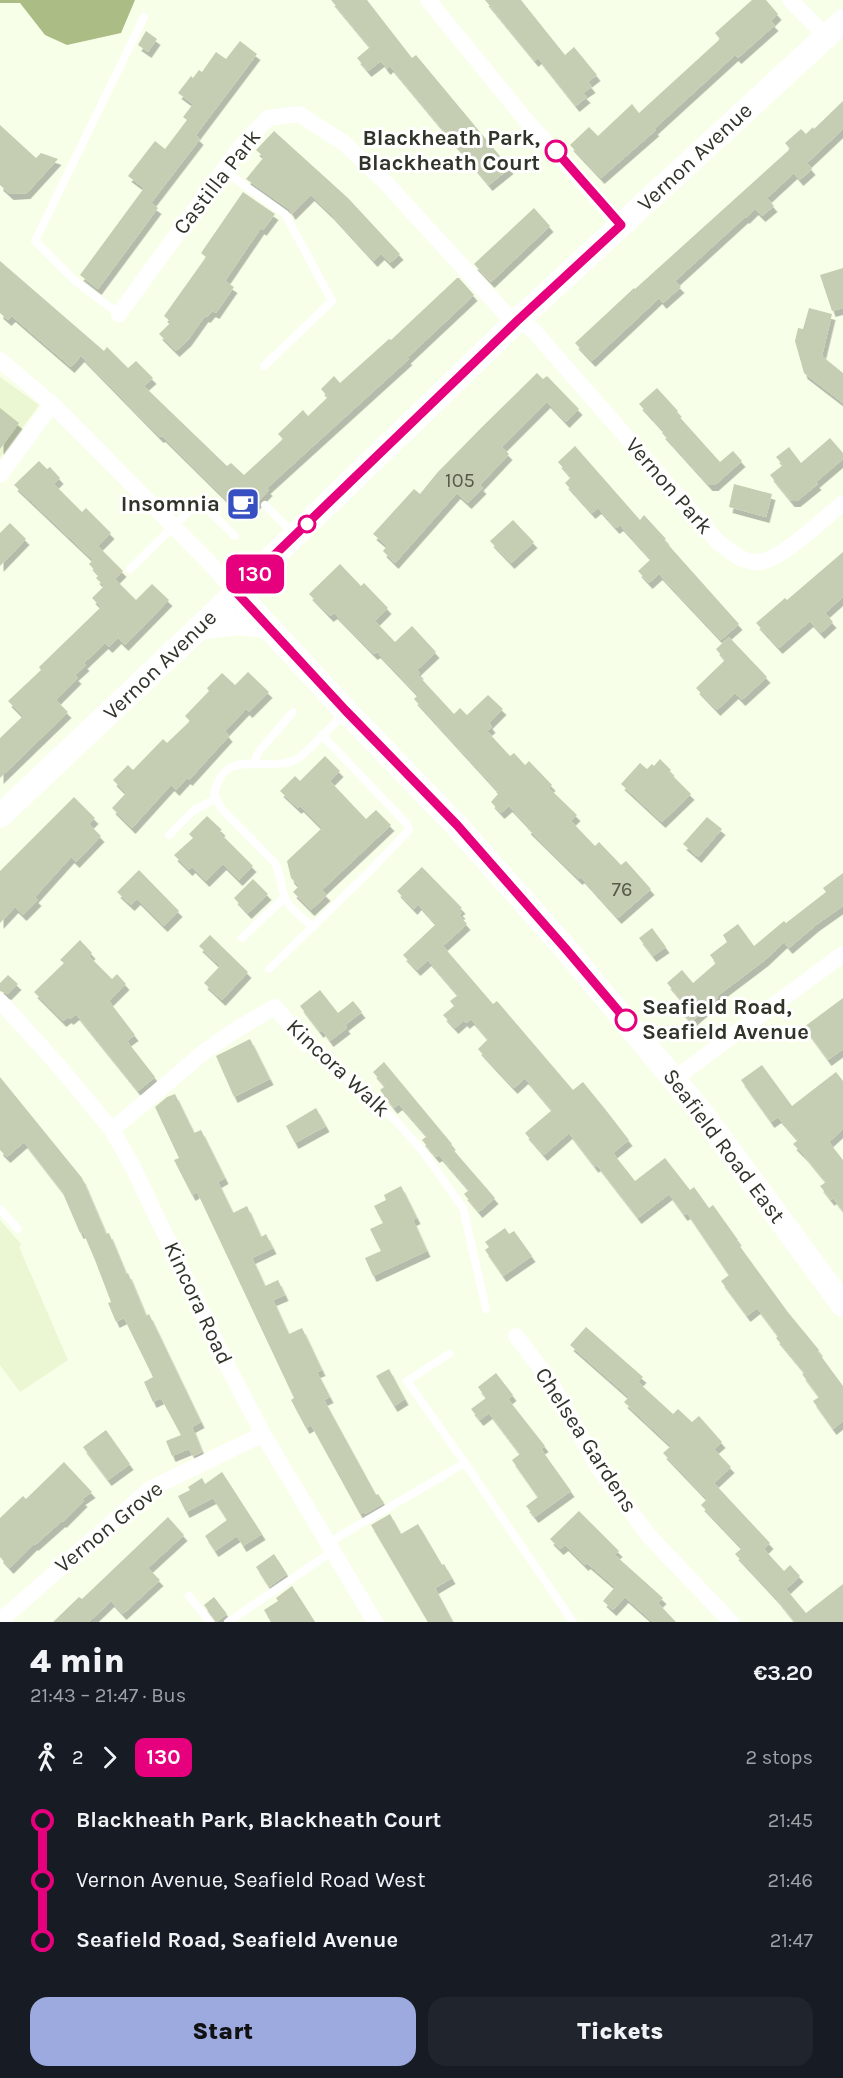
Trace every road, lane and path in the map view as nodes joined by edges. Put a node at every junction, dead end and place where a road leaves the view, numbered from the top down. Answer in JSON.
{"nodes":[{"id":1,"x":428,"y":0,"type":"edge"},
{"id":2,"x":790,"y":0,"type":"edge"},
{"id":3,"x":144,"y":17,"type":"dead end"},
{"id":4,"x":835,"y":28,"type":"edge"},
{"id":5,"x":223,"y":170,"type":"junction"},
{"id":6,"x":621,"y":225,"type":"junction"},
{"id":7,"x":119,"y":314,"type":"joint"},
{"id":8,"x":517,"y":321,"type":"junction"},
{"id":9,"x":0,"y":360,"type":"edge"},
{"id":10,"x":264,"y":366,"type":"dead end"},
{"id":11,"x":52,"y":404,"type":"junction"},
{"id":12,"x":0,"y":475,"type":"edge"},
{"id":13,"x":843,"y":503,"type":"edge"},
{"id":14,"x":265,"y":505,"type":"dead end"},
{"id":15,"x":173,"y":526,"type":"junction"},
{"id":16,"x":295,"y":535,"type":"junction"},
{"id":17,"x":235,"y":536,"type":"dead end"},
{"id":18,"x":130,"y":569,"type":"dead end"},
{"id":19,"x":236,"y":592,"type":"junction"},
{"id":20,"x":267,"y":626,"type":"junction"},
{"id":21,"x":199,"y":628,"type":"junction"},
{"id":22,"x":346,"y":711,"type":"junction"},
{"id":23,"x":293,"y":712,"type":"dead end"},
{"id":24,"x":322,"y":735,"type":"junction"},
{"id":25,"x":256,"y":763,"type":"junction"},
{"id":26,"x":216,"y":799,"type":"junction"},
{"id":27,"x":0,"y":816,"type":"edge"},
{"id":28,"x":169,"y":836,"type":"dead end"},
{"id":29,"x":285,"y":897,"type":"junction"},
{"id":30,"x":313,"y":927,"type":"junction"},
{"id":31,"x":242,"y":938,"type":"dead end"},
{"id":32,"x":843,"y":954,"type":"edge"},
{"id":33,"x":269,"y":969,"type":"dead end"},
{"id":34,"x":0,"y":1001,"type":"edge"},
{"id":35,"x":306,"y":1044,"type":"joint"},
{"id":36,"x":674,"y":1079,"type":"junction"},
{"id":37,"x":112,"y":1131,"type":"junction"},
{"id":38,"x":0,"y":1209,"type":"edge"},
{"id":39,"x":18,"y":1229,"type":"dead end"},
{"id":40,"x":843,"y":1305,"type":"edge"},
{"id":41,"x":486,"y":1309,"type":"dead end"},
{"id":42,"x":516,"y":1336,"type":"dead end"},
{"id":43,"x":449,"y":1354,"type":"dead end"},
{"id":44,"x":262,"y":1434,"type":"junction"},
{"id":45,"x":465,"y":1463,"type":"junction"},
{"id":46,"x":330,"y":1547,"type":"junction"},
{"id":47,"x":189,"y":1596,"type":"dead end"},
{"id":48,"x":3,"y":1610,"type":"edge"},
{"id":49,"x":210,"y":1622,"type":"edge"},
{"id":50,"x":228,"y":1622,"type":"edge"},
{"id":51,"x":375,"y":1622,"type":"edge"},
{"id":52,"x":573,"y":1622,"type":"edge"},
{"id":53,"x":731,"y":1622,"type":"edge"}],
"edges":[{"from":1,"to":6,"type":"street"},
{"from":2,"to":4,"type":"street"},
{"from":3,"to":7,"type":"lane"},
{"from":4,"to":6,"type":"main road","name":"Vernon Avenue"},
{"from":5,"to":7,"type":"street","name":"Castilla Park"},
{"from":5,"to":8,"type":"street","name":"Castilla Park"},
{"from":5,"to":10,"type":"lane"},
{"from":6,"to":8,"type":"main road","name":"Vernon Avenue"},
{"from":8,"to":13,"type":"street","name":"Vernon Park"},
{"from":8,"to":16,"type":"main road","name":"Vernon Avenue"},
{"from":9,"to":11,"type":"street"},
{"from":11,"to":12,"type":"street"},
{"from":11,"to":15,"type":"street"},
{"from":14,"to":16,"type":"lane"},
{"from":15,"to":17,"type":"lane"},
{"from":15,"to":18,"type":"lane"},
{"from":15,"to":19,"type":"street"},
{"from":16,"to":19,"type":"main road","name":"Vernon Avenue"},
{"from":19,"to":20,"type":"main road","name":"Seafield Road East"},
{"from":19,"to":21,"type":"main road","name":"Vernon Avenue"},
{"from":20,"to":21,"type":"main road"},
{"from":20,"to":22,"type":"main road","name":"Seafield Road East"},
{"from":21,"to":27,"type":"main road","name":"Vernon Avenue"},
{"from":22,"to":24,"type":"lane"},
{"from":22,"to":36,"type":"main road","name":"Seafield Road East"},
{"from":23,"to":25,"type":"lane"},
{"from":24,"to":25,"type":"lane"},
{"from":24,"to":30,"type":"lane"},
{"from":25,"to":26,"type":"lane"},
{"from":26,"to":28,"type":"lane"},
{"from":26,"to":29,"type":"lane"},
{"from":29,"to":30,"type":"lane"},
{"from":29,"to":31,"type":"lane"},
{"from":30,"to":33,"type":"lane"},
{"from":32,"to":36,"type":"street"},
{"from":34,"to":37,"type":"street","name":"Kincora Road"},
{"from":35,"to":37,"type":"street","name":"Kincora Walk"},
{"from":35,"to":41,"type":"lane","name":"Kincora Walk"},
{"from":36,"to":40,"type":"main road","name":"Seafield Road East"},
{"from":37,"to":44,"type":"street","name":"Kincora Road"},
{"from":38,"to":39,"type":"lane"},
{"from":42,"to":53,"type":"street","name":"Chelsea Gardens"},
{"from":43,"to":45,"type":"lane"},
{"from":44,"to":46,"type":"street","name":"Kincora Road"},
{"from":44,"to":48,"type":"street","name":"Vernon Grove"},
{"from":45,"to":46,"type":"lane"},
{"from":45,"to":52,"type":"lane"},
{"from":46,"to":50,"type":"lane"},
{"from":46,"to":51,"type":"street","name":"Kincora Road"},
{"from":47,"to":49,"type":"lane"}]}
